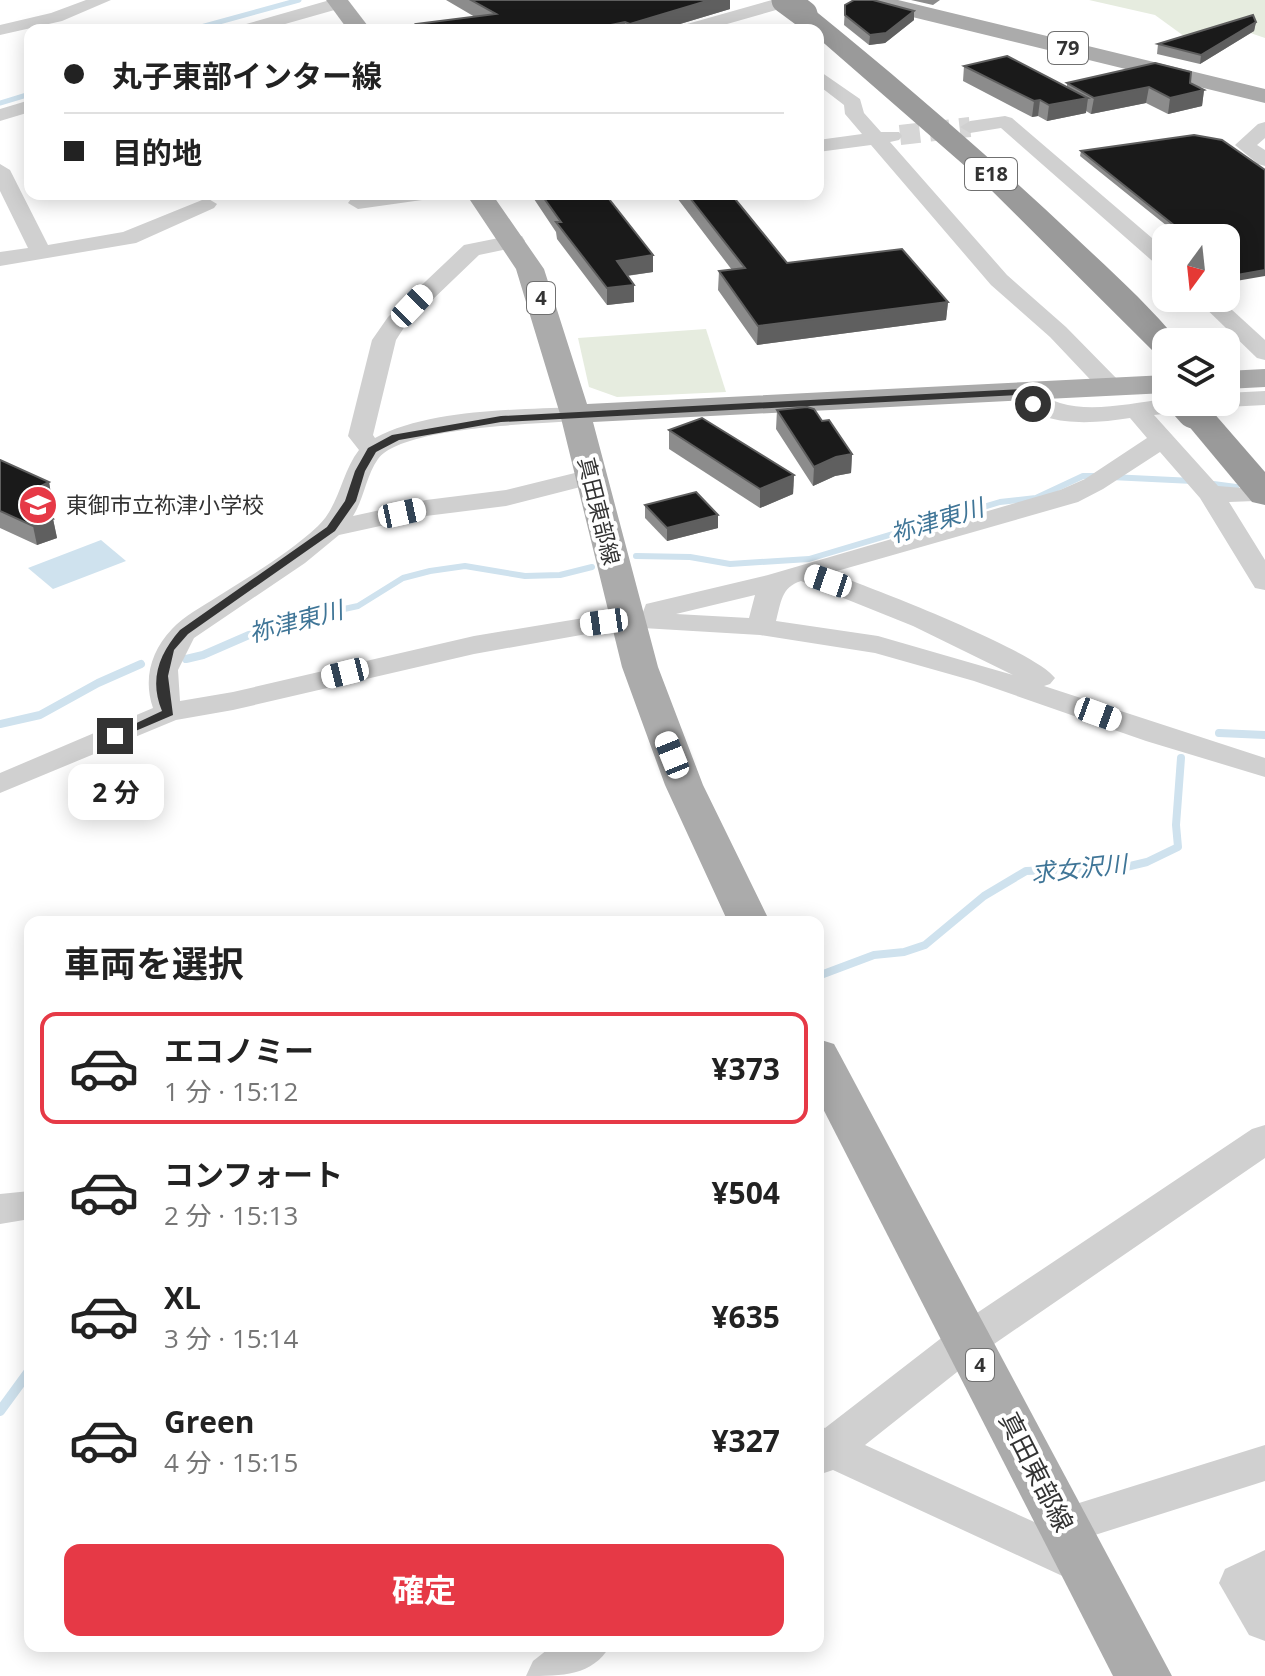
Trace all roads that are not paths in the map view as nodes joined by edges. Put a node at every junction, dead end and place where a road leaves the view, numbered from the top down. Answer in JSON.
{"nodes":[{"id":1,"x":102,"y":0,"type":"edge"},
{"id":2,"x":871,"y":0,"type":"edge"},
{"id":3,"x":338,"y":2,"type":"edge"},
{"id":4,"x":786,"y":10,"type":"edge"},
{"id":5,"x":735,"y":17,"type":"junction"},
{"id":6,"x":24,"y":24,"type":"edge"},
{"id":7,"x":26,"y":24,"type":"edge"},
{"id":8,"x":279,"y":24,"type":"edge"},
{"id":9,"x":355,"y":24,"type":"edge"},
{"id":10,"x":709,"y":24,"type":"edge"},
{"id":11,"x":744,"y":24,"type":"edge"},
{"id":12,"x":807,"y":24,"type":"edge"},
{"id":13,"x":0,"y":30,"type":"edge"},
{"id":14,"x":824,"y":35,"type":"edge"},
{"id":15,"x":824,"y":51,"type":"edge"},
{"id":16,"x":824,"y":81,"type":"edge"},
{"id":17,"x":1265,"y":96,"type":"edge"},
{"id":18,"x":24,"y":108,"type":"edge"},
{"id":19,"x":0,"y":115,"type":"edge"},
{"id":20,"x":970,"y":127,"type":"tunnel mouth"},
{"id":21,"x":1265,"y":128,"type":"edge"},
{"id":22,"x":888,"y":137,"type":"junction"},
{"id":23,"x":824,"y":145,"type":"edge"},
{"id":24,"x":1265,"y":160,"type":"edge"},
{"id":25,"x":2,"y":178,"type":"edge"},
{"id":26,"x":379,"y":200,"type":"edge"},
{"id":27,"x":485,"y":200,"type":"edge"},
{"id":28,"x":358,"y":203,"type":"dead end"},
{"id":29,"x":207,"y":204,"type":"dead end"},
{"id":30,"x":25,"y":224,"type":"junction"},
{"id":31,"x":0,"y":228,"type":"edge"},
{"id":32,"x":514,"y":241,"type":"junction"},
{"id":33,"x":1152,"y":249,"type":"edge"},
{"id":34,"x":41,"y":253,"type":"junction"},
{"id":35,"x":0,"y":259,"type":"edge"},
{"id":36,"x":1221,"y":312,"type":"edge"},
{"id":37,"x":1265,"y":353,"type":"edge"},
{"id":38,"x":1152,"y":357,"type":"edge"},
{"id":39,"x":1152,"y":359,"type":"edge"},
{"id":40,"x":1152,"y":374,"type":"edge"},
{"id":41,"x":1265,"y":378,"type":"edge"},
{"id":42,"x":1111,"y":387,"type":"junction"},
{"id":43,"x":1240,"y":389,"type":"edge"},
{"id":44,"x":1022,"y":392,"type":"junction"},
{"id":45,"x":1265,"y":398,"type":"edge"},
{"id":46,"x":1240,"y":399,"type":"edge"},
{"id":47,"x":1152,"y":408,"type":"edge"},
{"id":48,"x":1136,"y":410,"type":"junction"},
{"id":49,"x":575,"y":414,"type":"junction"},
{"id":50,"x":1218,"y":416,"type":"edge"},
{"id":51,"x":1226,"y":416,"type":"edge"},
{"id":52,"x":1161,"y":440,"type":"junction"},
{"id":53,"x":372,"y":450,"type":"junction"},
{"id":54,"x":1265,"y":454,"type":"edge"},
{"id":55,"x":591,"y":477,"type":"junction"},
{"id":56,"x":1204,"y":486,"type":"junction"},
{"id":57,"x":1256,"y":494,"type":"edge"},
{"id":58,"x":331,"y":529,"type":"junction"},
{"id":59,"x":802,"y":572,"type":"junction"},
{"id":60,"x":774,"y":582,"type":"junction"},
{"id":61,"x":1265,"y":582,"type":"edge"},
{"id":62,"x":637,"y":616,"type":"junction"},
{"id":63,"x":760,"y":627,"type":"junction"},
{"id":64,"x":1038,"y":693,"type":"junction"},
{"id":65,"x":169,"y":712,"type":"junction"},
{"id":66,"x":1265,"y":768,"type":"edge"},
{"id":67,"x":0,"y":784,"type":"edge"},
{"id":68,"x":746,"y":916,"type":"edge"},
{"id":69,"x":824,"y":1067,"type":"edge"},
{"id":70,"x":1265,"y":1139,"type":"edge"},
{"id":71,"x":24,"y":1206,"type":"edge"},
{"id":72,"x":0,"y":1209,"type":"edge"},
{"id":73,"x":967,"y":1341,"type":"junction"},
{"id":74,"x":824,"y":1448,"type":"edge"},
{"id":75,"x":824,"y":1450,"type":"edge"},
{"id":76,"x":1265,"y":1463,"type":"edge"},
{"id":77,"x":1074,"y":1546,"type":"junction"},
{"id":78,"x":1265,"y":1570,"type":"edge"},
{"id":79,"x":1265,"y":1621,"type":"edge"},
{"id":80,"x":579,"y":1652,"type":"edge"},
{"id":81,"x":549,"y":1676,"type":"edge"},
{"id":82,"x":1143,"y":1676,"type":"edge"}],
"edges":[{"from":1,"to":7,"type":"street"},
{"from":2,"to":17,"type":"main road","number":"79"},
{"from":3,"to":8,"type":"street"},
{"from":3,"to":9,"type":"main road"},
{"from":4,"to":5,"type":"street"},
{"from":4,"to":12,"type":"highway","number":"E18"},
{"from":5,"to":10,"type":"street"},
{"from":5,"to":11,"type":"street"},
{"from":6,"to":13,"type":"street"},
{"from":14,"to":38,"type":"highway","number":"E18"},
{"from":15,"to":39,"type":"highway","number":"E18"},
{"from":16,"to":22,"type":"street"},
{"from":18,"to":19,"type":"street"},
{"from":20,"to":33,"type":"street"},
{"from":21,"to":24,"type":"street"},
{"from":22,"to":23,"type":"street"},
{"from":22,"to":42,"type":"street"},
{"from":25,"to":30,"type":"street"},
{"from":26,"to":28,"type":"street"},
{"from":27,"to":32,"type":"main road","name":"真田東部線","number":"4"},
{"from":29,"to":34,"type":"street"},
{"from":30,"to":31,"type":"street"},
{"from":30,"to":34,"type":"street"},
{"from":32,"to":49,"type":"main road","name":"真田東部線","number":"4"},
{"from":32,"to":53,"type":"street"},
{"from":34,"to":35,"type":"street"},
{"from":36,"to":37,"type":"street"},
{"from":40,"to":42,"type":"main road"},
{"from":41,"to":43,"type":"main road"},
{"from":42,"to":44,"type":"main road"},
{"from":44,"to":48,"type":"street"},
{"from":44,"to":49,"type":"main road"},
{"from":45,"to":46,"type":"street"},
{"from":47,"to":48,"type":"street"},
{"from":48,"to":52,"type":"street"},
{"from":49,"to":53,"type":"street"},
{"from":49,"to":55,"type":"main road","name":"真田東部線","number":"4"},
{"from":50,"to":57,"type":"highway"},
{"from":51,"to":54,"type":"highway"},
{"from":52,"to":56,"type":"street"},
{"from":52,"to":59,"type":"street"},
{"from":53,"to":58,"type":"street"},
{"from":55,"to":58,"type":"street"},
{"from":55,"to":62,"type":"main road","name":"真田東部線","number":"4"},
{"from":56,"to":57,"type":"street"},
{"from":56,"to":61,"type":"street"},
{"from":58,"to":65,"type":"street"},
{"from":59,"to":60,"type":"street"},
{"from":59,"to":64,"type":"street"},
{"from":60,"to":62,"type":"street"},
{"from":60,"to":63,"type":"street"},
{"from":62,"to":63,"type":"street"},
{"from":62,"to":65,"type":"street"},
{"from":62,"to":68,"type":"main road","name":"真田東部線","number":"4"},
{"from":63,"to":64,"type":"street"},
{"from":64,"to":66,"type":"street"},
{"from":65,"to":67,"type":"street"},
{"from":69,"to":73,"type":"main road","name":"真田東部線","number":"4"},
{"from":70,"to":73,"type":"street"},
{"from":71,"to":72,"type":"street"},
{"from":73,"to":74,"type":"street"},
{"from":73,"to":77,"type":"main road","name":"真田東部線","number":"4"},
{"from":75,"to":77,"type":"street"},
{"from":76,"to":77,"type":"street"},
{"from":77,"to":82,"type":"main road","name":"真田東部線","number":"4"},
{"from":78,"to":79,"type":"street"},
{"from":80,"to":81,"type":"street"}]}
